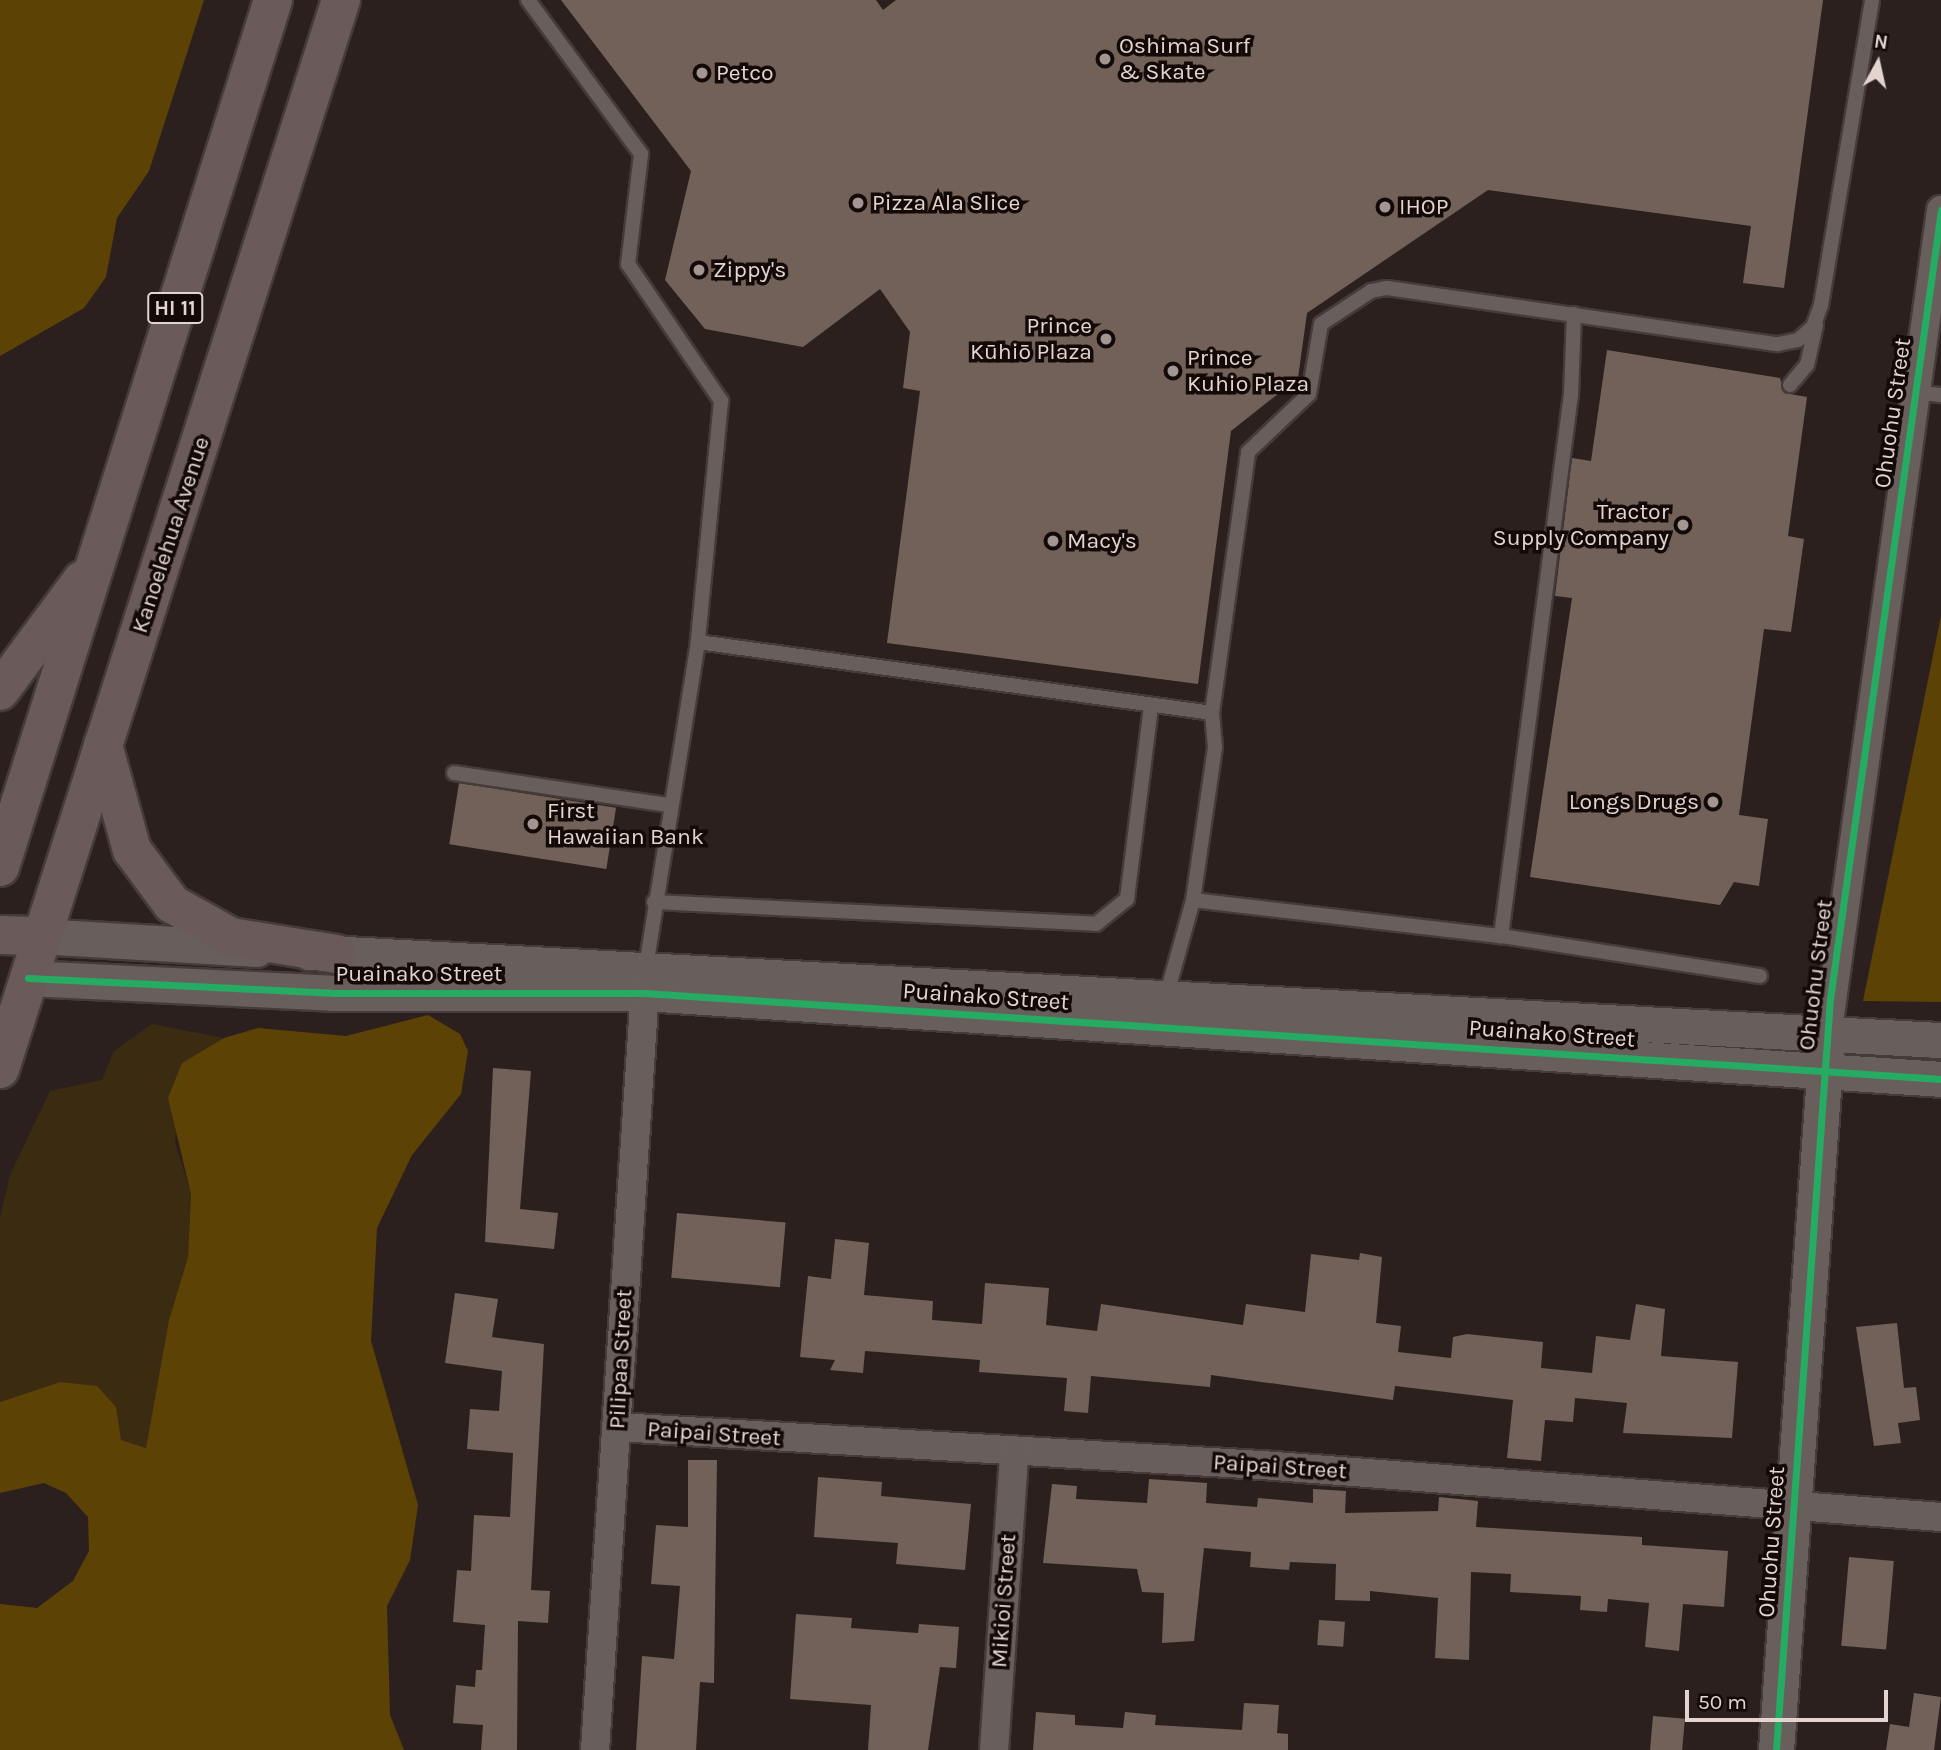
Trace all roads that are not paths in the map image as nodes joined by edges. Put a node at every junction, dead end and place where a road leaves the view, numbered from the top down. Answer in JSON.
{"nodes":[{"id":1,"x":273,"y":0,"type":"edge"},
{"id":2,"x":341,"y":0,"type":"edge"},
{"id":3,"x":528,"y":0,"type":"edge"},
{"id":4,"x":1872,"y":0,"type":"edge"},
{"id":5,"x":1941,"y":210,"type":"edge"},
{"id":6,"x":1574,"y":314,"type":"junction"},
{"id":7,"x":1818,"y":317,"type":"junction"},
{"id":8,"x":1790,"y":385,"type":"dead end"},
{"id":9,"x":1928,"y":393,"type":"edge"},
{"id":10,"x":96,"y":562,"type":"junction"},
{"id":11,"x":698,"y":642,"type":"junction"},
{"id":12,"x":62,"y":679,"type":"junction"},
{"id":13,"x":0,"y":691,"type":"edge"},
{"id":14,"x":1151,"y":705,"type":"junction"},
{"id":15,"x":1212,"y":713,"type":"junction"},
{"id":16,"x":102,"y":742,"type":"junction"},
{"id":17,"x":454,"y":774,"type":"dead end"},
{"id":18,"x":0,"y":796,"type":"edge"},
{"id":19,"x":669,"y":805,"type":"junction"},
{"id":20,"x":0,"y":867,"type":"edge"},
{"id":21,"x":1193,"y":900,"type":"junction"},
{"id":22,"x":654,"y":902,"type":"junction"},
{"id":23,"x":0,"y":935,"type":"edge"},
{"id":24,"x":40,"y":936,"type":"junction"},
{"id":25,"x":1501,"y":936,"type":"junction"},
{"id":26,"x":337,"y":954,"type":"junction"},
{"id":27,"x":1760,"y":976,"type":"dead end"},
{"id":28,"x":14,"y":977,"type":"edge"},
{"id":29,"x":645,"y":981,"type":"junction"},
{"id":30,"x":1161,"y":1013,"type":"junction"},
{"id":31,"x":1941,"y":1040,"type":"edge"},
{"id":32,"x":1825,"y":1053,"type":"junction"},
{"id":33,"x":0,"y":1069,"type":"edge"},
{"id":34,"x":1941,"y":1079,"type":"edge"},
{"id":35,"x":618,"y":1427,"type":"junction"},
{"id":36,"x":1014,"y":1453,"type":"junction"},
{"id":37,"x":1794,"y":1508,"type":"junction"},
{"id":38,"x":1941,"y":1517,"type":"edge"},
{"id":39,"x":595,"y":1750,"type":"edge"},
{"id":40,"x":994,"y":1750,"type":"edge"},
{"id":41,"x":1776,"y":1750,"type":"edge"}],
"edges":[{"from":1,"to":10,"type":"highway","number":"HI 11"},
{"from":2,"to":16,"type":"highway","name":"Kanoelehua Avenue","number":"HI 11"},
{"from":3,"to":11,"type":"lane"},
{"from":4,"to":7,"type":"lane"},
{"from":5,"to":9,"type":"street","name":"Ohuohu Street"},
{"from":6,"to":7,"type":"lane"},
{"from":6,"to":15,"type":"lane"},
{"from":6,"to":25,"type":"lane"},
{"from":7,"to":8,"type":"lane"},
{"from":9,"to":32,"type":"street","name":"Ohuohu Street"},
{"from":10,"to":12,"type":"highway","number":"HI 11"},
{"from":10,"to":13,"type":"highway"},
{"from":11,"to":14,"type":"lane"},
{"from":11,"to":19,"type":"lane"},
{"from":12,"to":18,"type":"highway"},
{"from":12,"to":20,"type":"highway","number":"HI 11"},
{"from":14,"to":15,"type":"lane"},
{"from":14,"to":22,"type":"lane"},
{"from":15,"to":21,"type":"lane"},
{"from":16,"to":24,"type":"highway","name":"Kanoelehua Avenue","number":"HI 11"},
{"from":16,"to":26,"type":"highway"},
{"from":17,"to":19,"type":"lane"},
{"from":19,"to":22,"type":"lane"},
{"from":21,"to":25,"type":"lane"},
{"from":21,"to":30,"type":"lane"},
{"from":22,"to":29,"type":"lane"},
{"from":23,"to":24,"type":"highway","name":"Puainako Street"},
{"from":24,"to":26,"type":"street","name":"Puainako Street"},
{"from":24,"to":28,"type":"highway","name":"Kanoelehua Avenue","number":"HI 11"},
{"from":25,"to":27,"type":"lane"},
{"from":26,"to":29,"type":"street","name":"Puainako Street"},
{"from":28,"to":29,"type":"street","name":"Puainako Street"},
{"from":28,"to":33,"type":"highway","name":"Kanoelehua Avenue","number":"HI 11"},
{"from":29,"to":30,"type":"street","name":"Puainako Street"},
{"from":29,"to":35,"type":"street","name":"Pilipaa Street"},
{"from":30,"to":32,"type":"street","name":"Puainako Street"},
{"from":31,"to":32,"type":"street","name":"Puainako Street"},
{"from":32,"to":34,"type":"street","name":"Puainako Street"},
{"from":32,"to":37,"type":"street","name":"Ohuohu Street"},
{"from":35,"to":36,"type":"street","name":"Paipai Street"},
{"from":35,"to":39,"type":"street","name":"Pilipaa Street"},
{"from":36,"to":37,"type":"street","name":"Paipai Street"},
{"from":36,"to":40,"type":"street","name":"Mikioi Street"},
{"from":37,"to":38,"type":"street","name":"Paipai Street"},
{"from":37,"to":41,"type":"street","name":"Ohuohu Street"}]}
